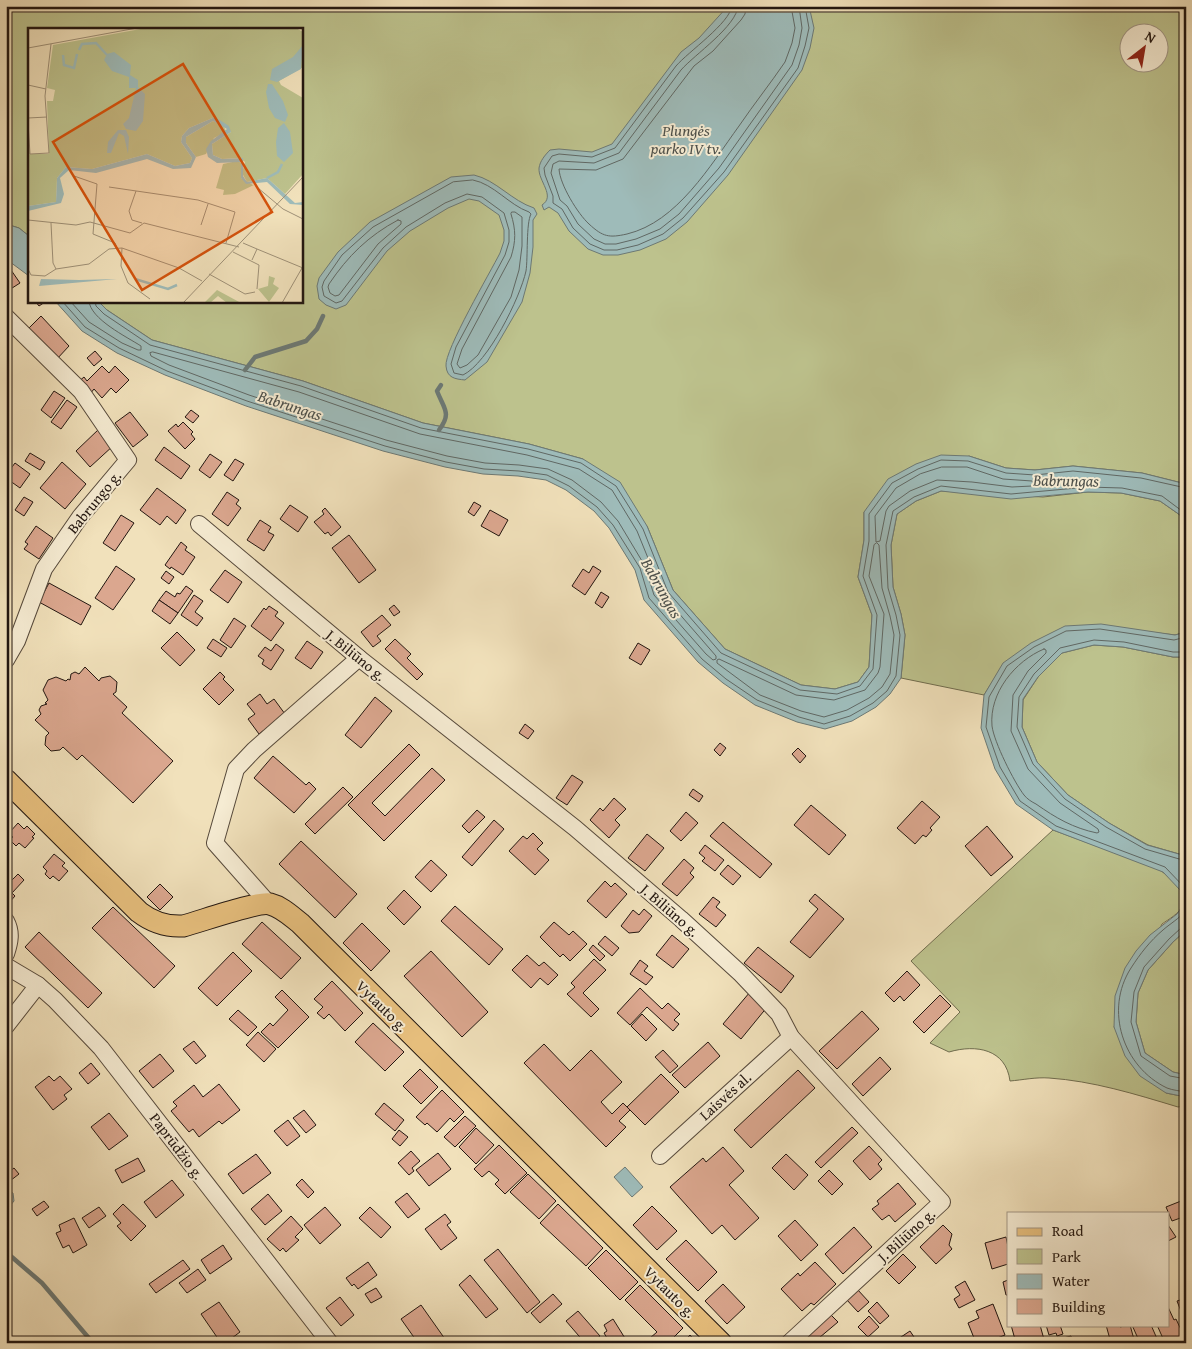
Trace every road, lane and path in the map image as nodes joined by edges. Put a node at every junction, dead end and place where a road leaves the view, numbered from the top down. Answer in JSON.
{"nodes":[{"id":1,"x":6,"y":317,"type":"edge"},
{"id":2,"x":198,"y":524,"type":"dead end"},
{"id":3,"x":359,"y":658,"type":"junction"},
{"id":4,"x":6,"y":660,"type":"edge"},
{"id":5,"x":6,"y":780,"type":"edge"},
{"id":6,"x":269,"y":904,"type":"junction"},
{"id":7,"x":6,"y":921,"type":"edge"},
{"id":8,"x":6,"y":954,"type":"edge"},
{"id":9,"x":6,"y":966,"type":"edge"},
{"id":10,"x":38,"y":985,"type":"junction"},
{"id":11,"x":6,"y":1026,"type":"edge"},
{"id":12,"x":791,"y":1037,"type":"junction"},
{"id":13,"x":660,"y":1156,"type":"dead end"},
{"id":14,"x":330,"y":1343,"type":"edge"},
{"id":15,"x":721,"y":1343,"type":"edge"},
{"id":16,"x":789,"y":1343,"type":"edge"}],
"edges":[{"from":1,"to":4,"type":"street","name":"Babrungo g."},
{"from":2,"to":3,"type":"street","name":"J. Biliūno g."},
{"from":3,"to":6,"type":"street"},
{"from":3,"to":12,"type":"street","name":"J. Biliūno g."},
{"from":5,"to":6,"type":"main road"},
{"from":6,"to":15,"type":"main road","name":"Vytauto g."},
{"from":7,"to":8,"type":"street"},
{"from":9,"to":10,"type":"street","name":"Paprūdžio g."},
{"from":10,"to":11,"type":"street"},
{"from":10,"to":14,"type":"street","name":"Paprūdžio g."},
{"from":12,"to":13,"type":"street","name":"Laisvės al."},
{"from":12,"to":16,"type":"street","name":"J. Biliūno g."}]}
